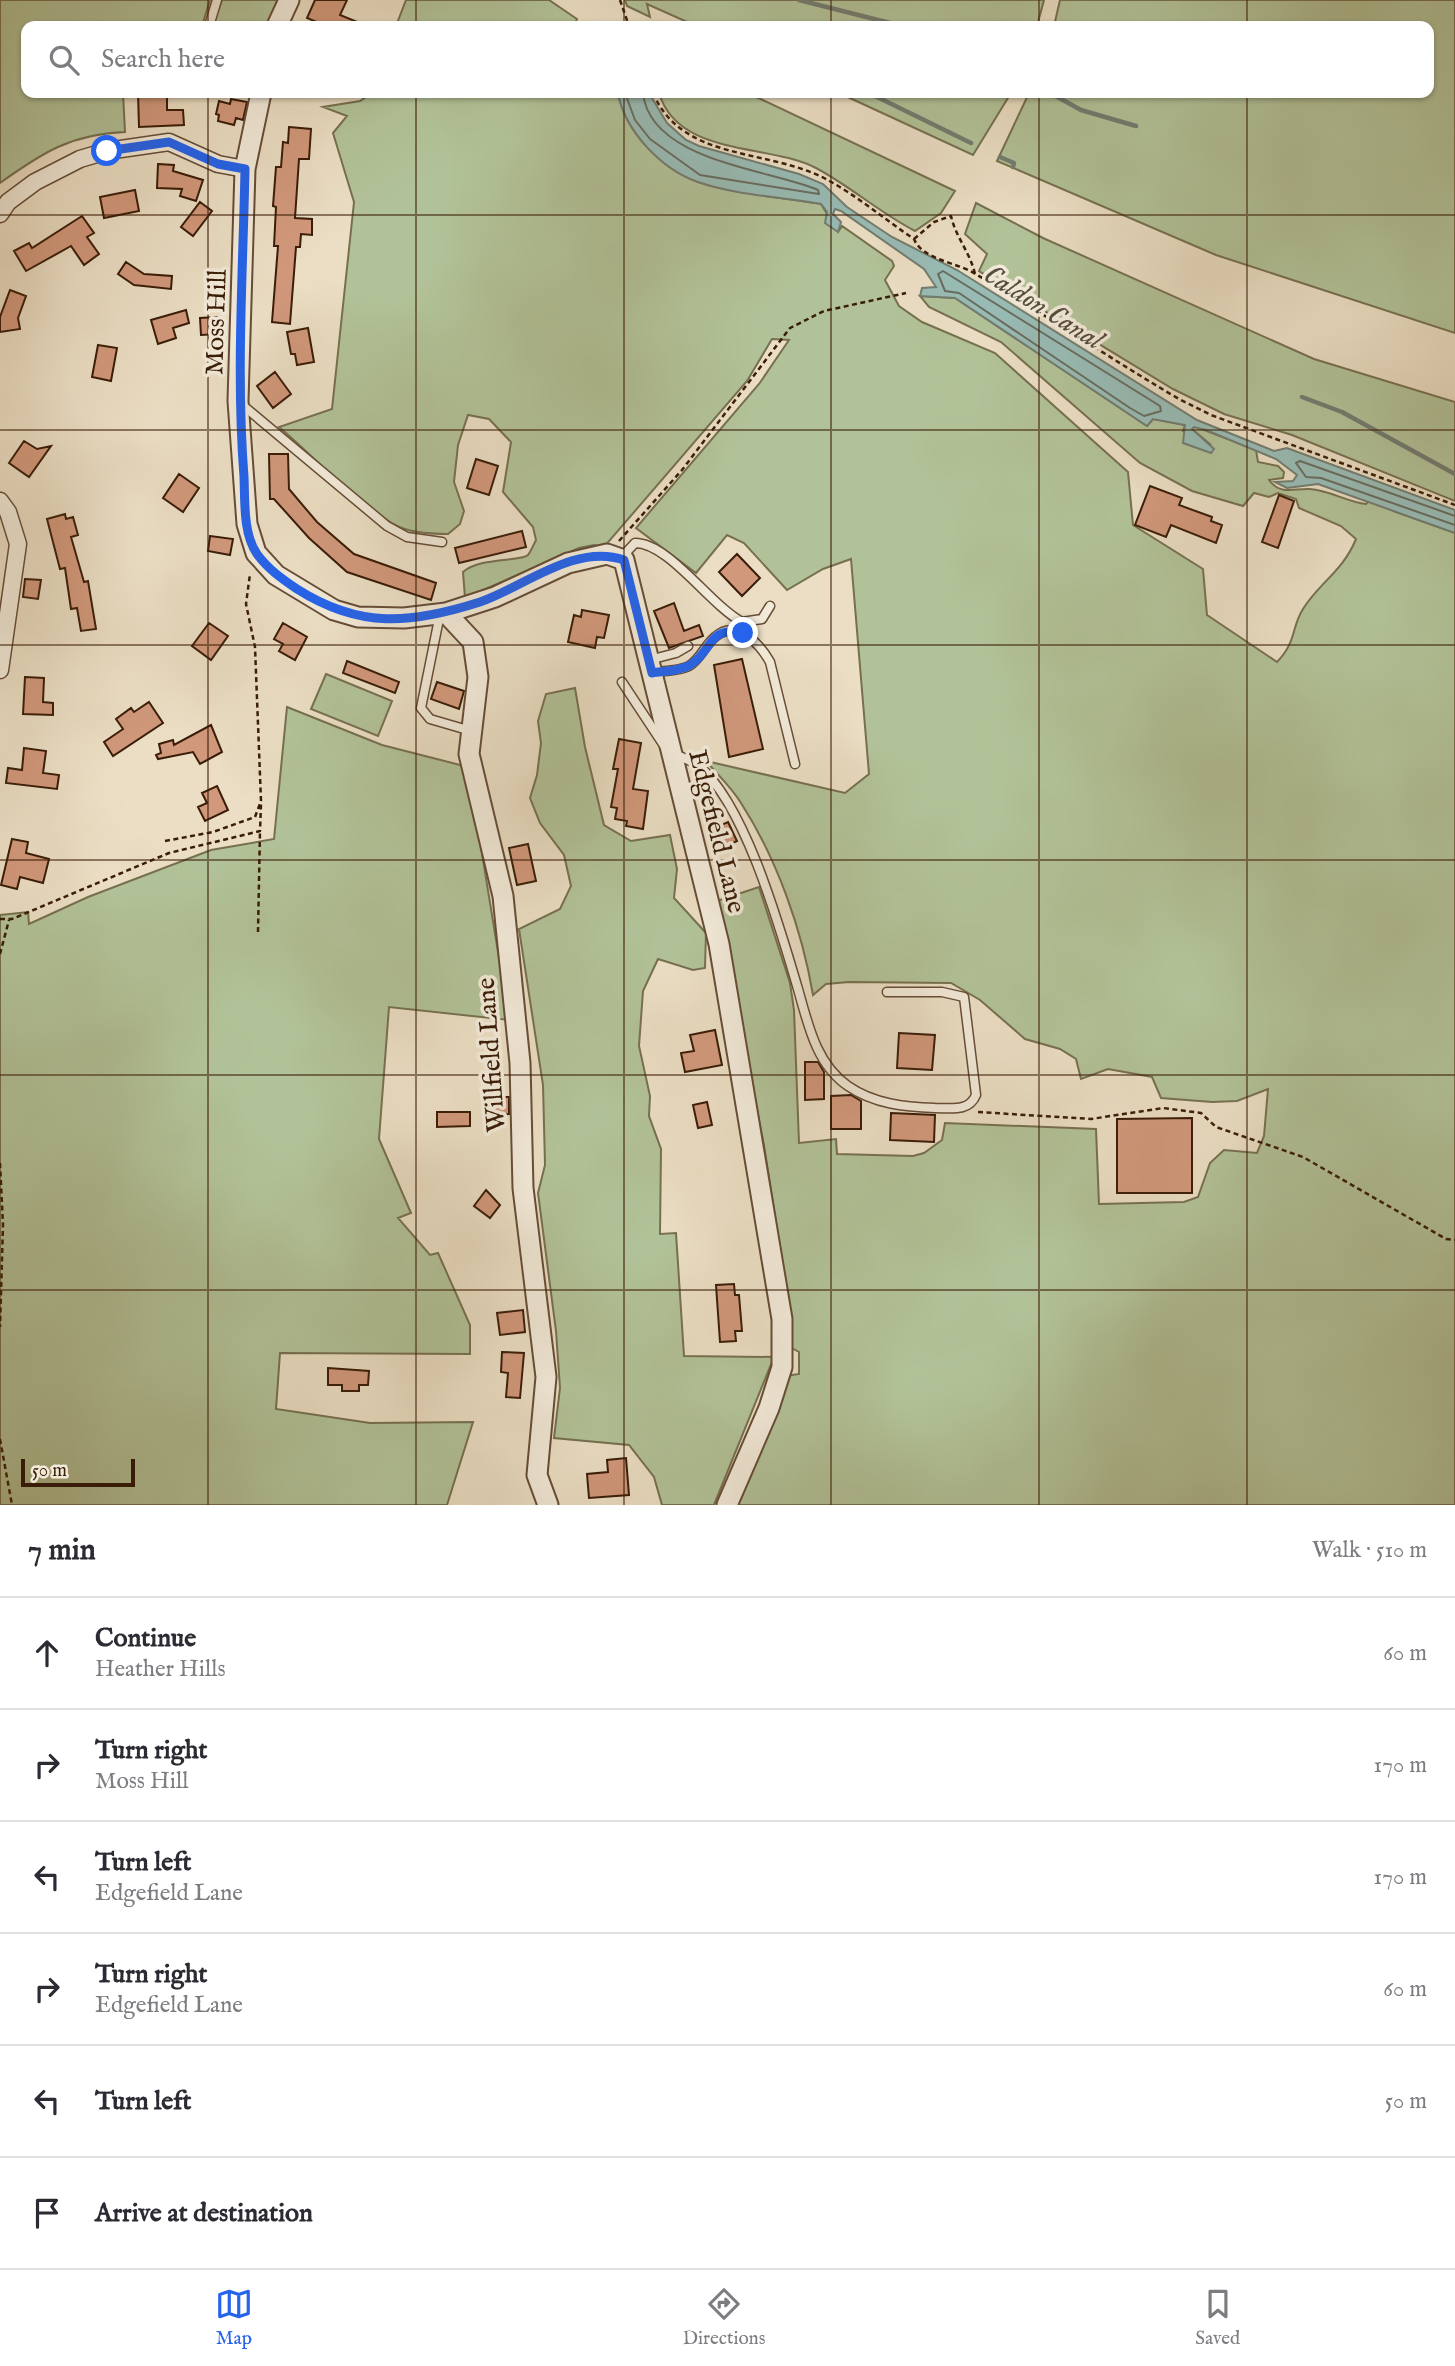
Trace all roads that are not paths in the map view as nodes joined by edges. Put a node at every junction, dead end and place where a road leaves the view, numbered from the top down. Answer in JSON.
{"nodes":[{"id":1,"x":217,"y":0,"type":"edge"},
{"id":2,"x":289,"y":0,"type":"edge"},
{"id":3,"x":211,"y":21,"type":"edge"},
{"id":4,"x":279,"y":21,"type":"edge"},
{"id":5,"x":260,"y":98,"type":"edge"},
{"id":6,"x":245,"y":169,"type":"junction"},
{"id":7,"x":0,"y":214,"type":"edge"},
{"id":8,"x":238,"y":401,"type":"junction"},
{"id":9,"x":0,"y":501,"type":"edge"},
{"id":10,"x":442,"y":542,"type":"dead end"},
{"id":11,"x":614,"y":556,"type":"junction"},
{"id":12,"x":770,"y":606,"type":"dead end"},
{"id":13,"x":443,"y":613,"type":"junction"},
{"id":14,"x":688,"y":646,"type":"dead end"},
{"id":15,"x":650,"y":666,"type":"junction"},
{"id":16,"x":0,"y":670,"type":"edge"},
{"id":17,"x":622,"y":682,"type":"dead end"},
{"id":18,"x":471,"y":731,"type":"junction"},
{"id":19,"x":672,"y":753,"type":"junction"},
{"id":20,"x":795,"y":764,"type":"dead end"},
{"id":21,"x":887,"y":992,"type":"dead end"},
{"id":22,"x":548,"y":1505,"type":"edge"},
{"id":23,"x":727,"y":1505,"type":"edge"}],
"edges":[{"from":1,"to":3,"type":"lane"},
{"from":2,"to":4,"type":"street"},
{"from":5,"to":6,"type":"street","name":"Moss Hill"},
{"from":6,"to":7,"type":"street"},
{"from":6,"to":8,"type":"street","name":"Moss Hill"},
{"from":8,"to":10,"type":"lane"},
{"from":8,"to":13,"type":"street","name":"Moss Hill"},
{"from":9,"to":16,"type":"street"},
{"from":11,"to":12,"type":"lane"},
{"from":11,"to":13,"type":"street"},
{"from":11,"to":15,"type":"street","name":"Edgefield Lane"},
{"from":13,"to":18,"type":"street","name":"Willfield Lane"},
{"from":13,"to":18,"type":"lane"},
{"from":14,"to":15,"type":"lane"},
{"from":15,"to":19,"type":"street","name":"Edgefield Lane"},
{"from":15,"to":20,"type":"lane"},
{"from":17,"to":19,"type":"lane"},
{"from":18,"to":22,"type":"street","name":"Willfield Lane"},
{"from":19,"to":21,"type":"lane"},
{"from":19,"to":23,"type":"street","name":"Edgefield Lane"}]}
